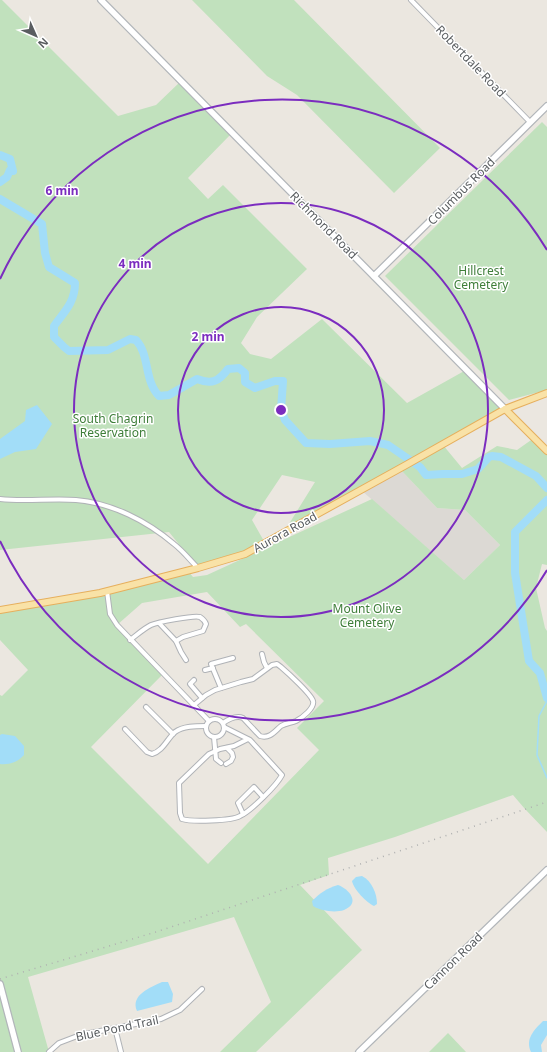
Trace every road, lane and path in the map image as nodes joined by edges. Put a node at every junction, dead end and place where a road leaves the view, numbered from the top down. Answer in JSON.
{"nodes":[{"id":1,"x":101,"y":0,"type":"edge"},
{"id":2,"x":411,"y":0,"type":"edge"},
{"id":3,"x":547,"y":106,"type":"edge"},
{"id":4,"x":530,"y":122,"type":"junction"},
{"id":5,"x":374,"y":276,"type":"junction"},
{"id":6,"x":547,"y":393,"type":"edge"},
{"id":7,"x":505,"y":409,"type":"junction"},
{"id":8,"x":547,"y":451,"type":"edge"},
{"id":9,"x":0,"y":499,"type":"edge"},
{"id":10,"x":198,"y":568,"type":"junction"},
{"id":11,"x":107,"y":591,"type":"junction"},
{"id":12,"x":0,"y":610,"type":"edge"},
{"id":13,"x":160,"y":623,"type":"junction"},
{"id":14,"x":130,"y":640,"type":"junction"},
{"id":15,"x":176,"y":641,"type":"junction"},
{"id":16,"x":262,"y":654,"type":"dead end"},
{"id":17,"x":233,"y":658,"type":"dead end"},
{"id":18,"x":186,"y":660,"type":"dead end"},
{"id":19,"x":213,"y":668,"type":"junction"},
{"id":20,"x":267,"y":668,"type":"junction"},
{"id":21,"x":205,"y":670,"type":"dead end"},
{"id":22,"x":194,"y":680,"type":"dead end"},
{"id":23,"x":221,"y":688,"type":"junction"},
{"id":24,"x":202,"y":698,"type":"junction"},
{"id":25,"x":194,"y":706,"type":"junction"},
{"id":26,"x":146,"y":707,"type":"dead end"},
{"id":27,"x":209,"y":721,"type":"junction"},
{"id":28,"x":224,"y":725,"type":"junction"},
{"id":29,"x":206,"y":726,"type":"junction"},
{"id":30,"x":125,"y":729,"type":"dead end"},
{"id":31,"x":173,"y":734,"type":"junction"},
{"id":32,"x":214,"y":737,"type":"junction"},
{"id":33,"x":248,"y":739,"type":"junction"},
{"id":34,"x":227,"y":748,"type":"junction"},
{"id":35,"x":215,"y":751,"type":"junction"},
{"id":36,"x":263,"y":797,"type":"junction"},
{"id":37,"x":243,"y":814,"type":"junction"},
{"id":38,"x":547,"y":870,"type":"edge"},
{"id":39,"x":542,"y":875,"type":"junction"},
{"id":40,"x":547,"y":880,"type":"edge"},
{"id":41,"x":0,"y":984,"type":"edge"},
{"id":42,"x":202,"y":989,"type":"dead end"},
{"id":43,"x":115,"y":1028,"type":"junction"},
{"id":44,"x":18,"y":1052,"type":"edge"},
{"id":45,"x":49,"y":1052,"type":"edge"},
{"id":46,"x":121,"y":1052,"type":"edge"},
{"id":47,"x":359,"y":1052,"type":"edge"}],
"edges":[{"from":1,"to":5,"type":"street","name":"Richmond Road"},
{"from":2,"to":4,"type":"street","name":"Robertdale Road"},
{"from":3,"to":4,"type":"street","name":"Columbus Road"},
{"from":4,"to":5,"type":"street","name":"Columbus Road"},
{"from":5,"to":7,"type":"street","name":"Richmond Road"},
{"from":6,"to":7,"type":"main road","name":"Aurora Road"},
{"from":7,"to":8,"type":"main road","name":"Richmond Road"},
{"from":7,"to":10,"type":"main road","name":"Aurora Road"},
{"from":9,"to":10,"type":"street"},
{"from":10,"to":11,"type":"main road","name":"Aurora Road"},
{"from":11,"to":12,"type":"main road","name":"Aurora Road"},
{"from":11,"to":14,"type":"street"},
{"from":13,"to":14,"type":"street"},
{"from":13,"to":15,"type":"street"},
{"from":13,"to":15,"type":"street"},
{"from":14,"to":25,"type":"street"},
{"from":15,"to":18,"type":"street"},
{"from":16,"to":20,"type":"street"},
{"from":17,"to":19,"type":"street"},
{"from":19,"to":21,"type":"street"},
{"from":19,"to":23,"type":"street"},
{"from":20,"to":23,"type":"street"},
{"from":20,"to":28,"type":"street"},
{"from":22,"to":24,"type":"street"},
{"from":23,"to":24,"type":"street"},
{"from":24,"to":25,"type":"street"},
{"from":25,"to":27,"type":"street"},
{"from":26,"to":31,"type":"street"},
{"from":27,"to":28,"type":"street"},
{"from":27,"to":29,"type":"street"},
{"from":28,"to":32,"type":"street"},
{"from":28,"to":33,"type":"street"},
{"from":29,"to":31,"type":"street"},
{"from":29,"to":32,"type":"street"},
{"from":30,"to":31,"type":"street"},
{"from":32,"to":35,"type":"street"},
{"from":33,"to":34,"type":"street"},
{"from":33,"to":36,"type":"street"},
{"from":34,"to":35,"type":"street"},
{"from":34,"to":35,"type":"street"},
{"from":35,"to":37,"type":"street"},
{"from":36,"to":37,"type":"street"},
{"from":36,"to":37,"type":"street"},
{"from":38,"to":39,"type":"street","name":"Cannon Road"},
{"from":39,"to":40,"type":"street"},
{"from":39,"to":47,"type":"street","name":"Cannon Road"},
{"from":41,"to":44,"type":"street"},
{"from":42,"to":43,"type":"street","name":"Blue Pond Trail"},
{"from":43,"to":45,"type":"street","name":"Blue Pond Trail"},
{"from":43,"to":46,"type":"street"}]}
